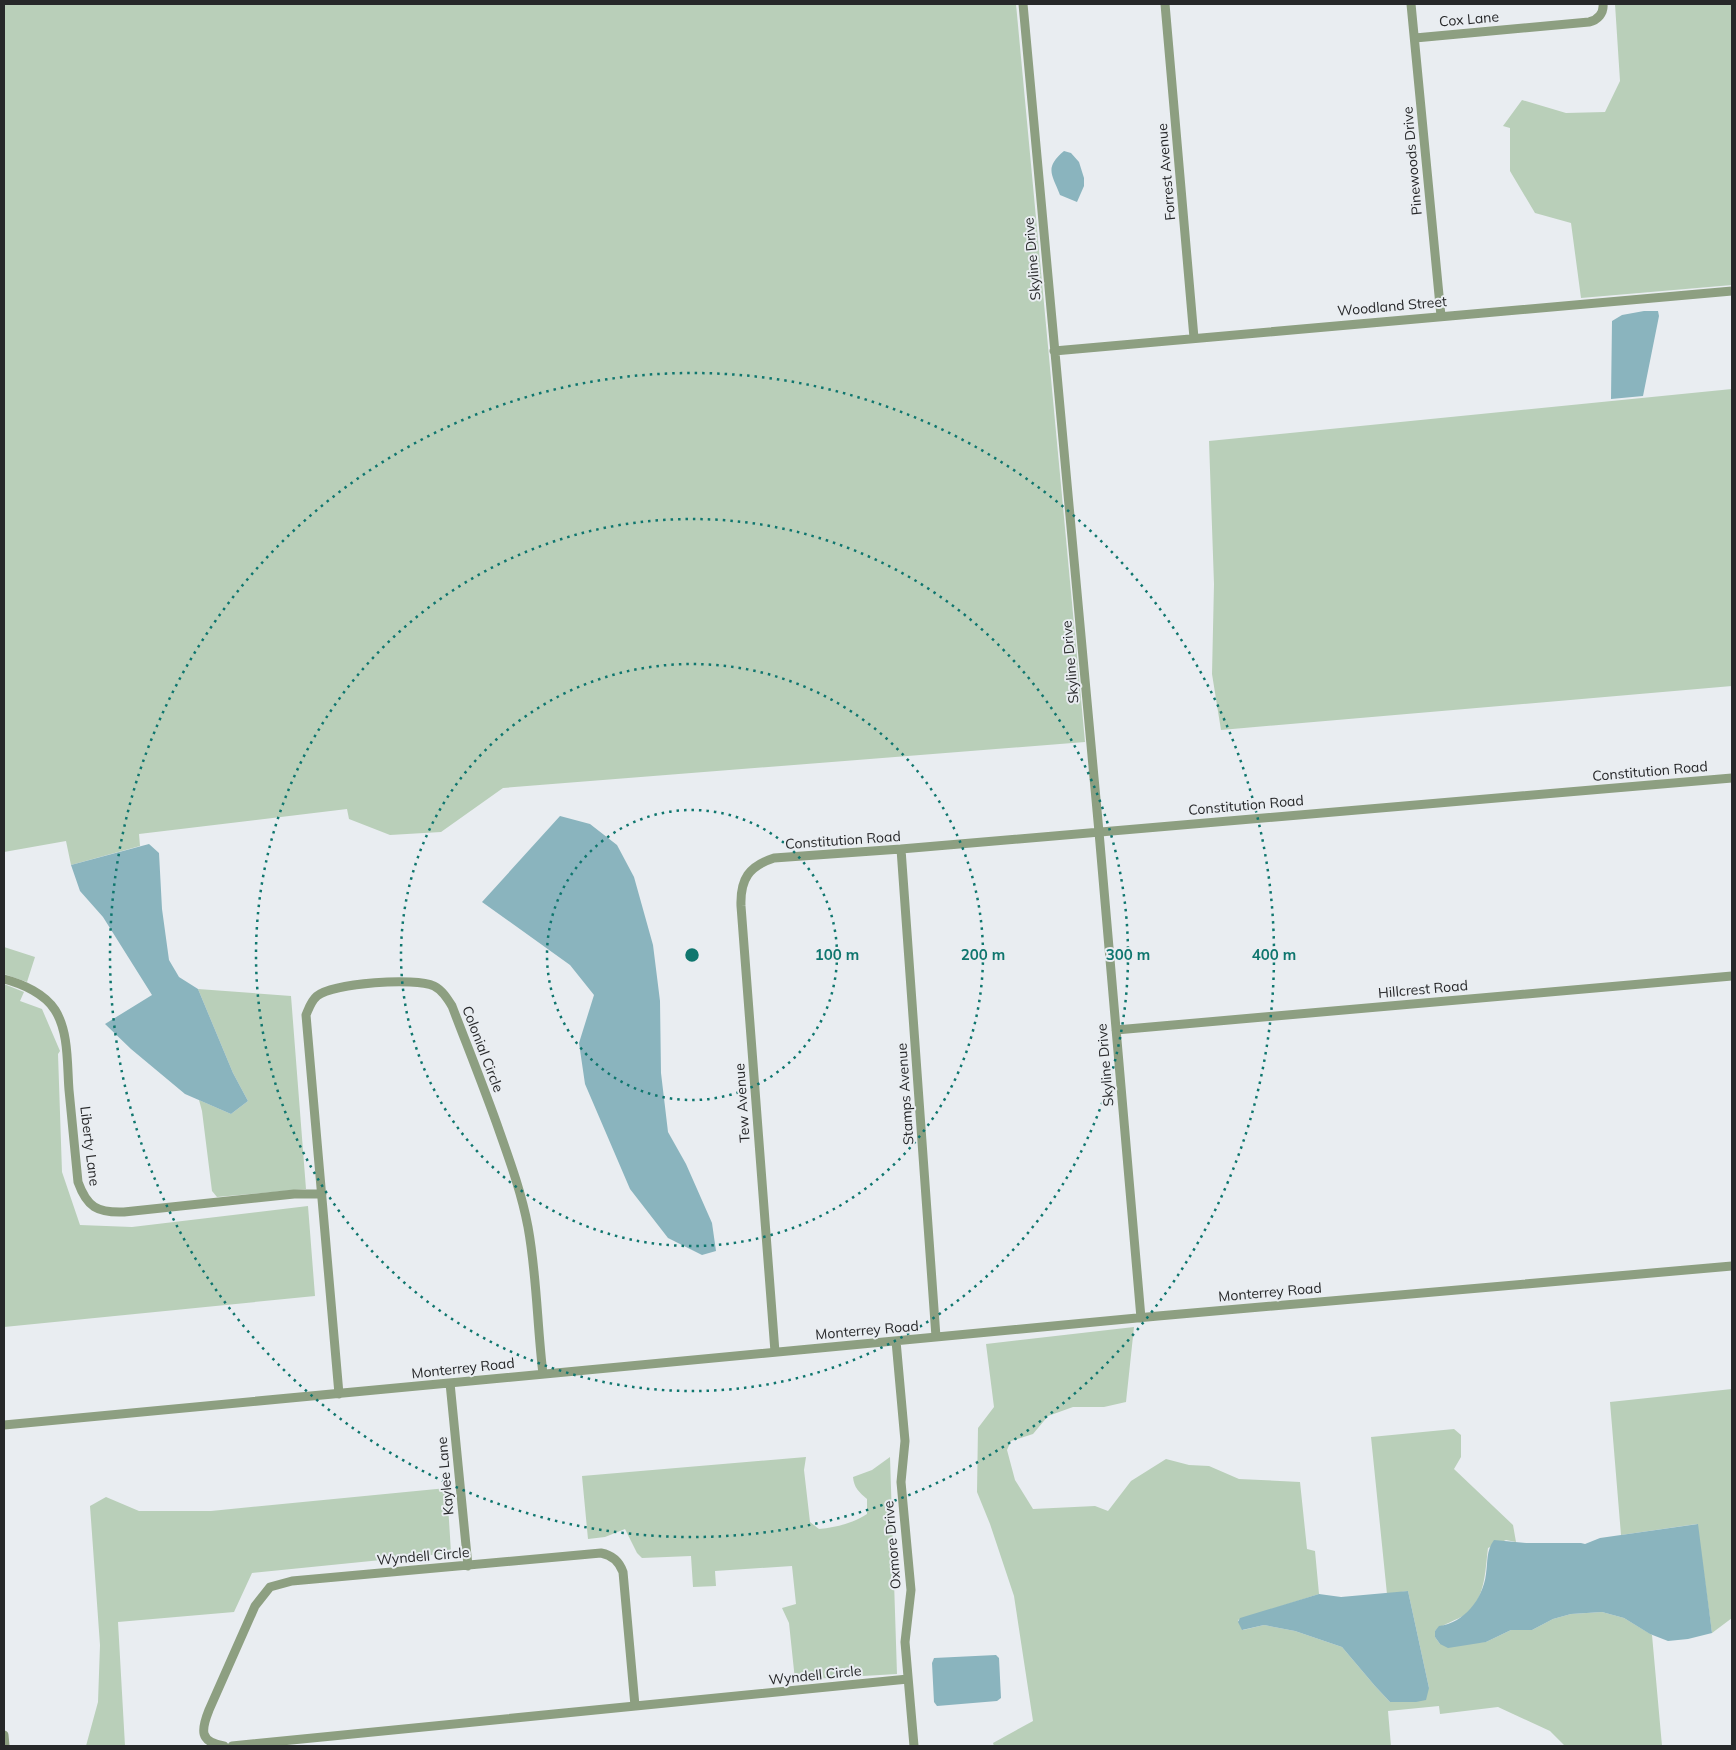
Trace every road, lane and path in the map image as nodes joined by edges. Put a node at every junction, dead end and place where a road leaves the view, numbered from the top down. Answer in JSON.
{"nodes":[{"id":1,"x":1024,"y":4,"type":"edge"},
{"id":2,"x":1165,"y":4,"type":"edge"},
{"id":3,"x":1411,"y":4,"type":"edge"},
{"id":4,"x":1603,"y":4,"type":"edge"},
{"id":5,"x":1415,"y":38,"type":"junction"},
{"id":6,"x":1732,"y":291,"type":"edge"},
{"id":7,"x":1441,"y":316,"type":"junction"},
{"id":8,"x":1194,"y":338,"type":"junction"},
{"id":9,"x":1054,"y":351,"type":"junction"},
{"id":10,"x":1732,"y":778,"type":"edge"},
{"id":11,"x":1099,"y":832,"type":"junction"},
{"id":12,"x":901,"y":849,"type":"junction"},
{"id":13,"x":763,"y":862,"type":"joint"},
{"id":14,"x":1732,"y":976,"type":"edge"},
{"id":15,"x":4,"y":979,"type":"edge"},
{"id":16,"x":1116,"y":1030,"type":"junction"},
{"id":17,"x":322,"y":1194,"type":"junction"},
{"id":18,"x":1732,"y":1266,"type":"edge"},
{"id":19,"x":1141,"y":1318,"type":"junction"},
{"id":20,"x":936,"y":1337,"type":"junction"},
{"id":21,"x":896,"y":1341,"type":"junction"},
{"id":22,"x":775,"y":1352,"type":"junction"},
{"id":23,"x":542,"y":1374,"type":"junction"},
{"id":24,"x":450,"y":1383,"type":"junction"},
{"id":25,"x":339,"y":1394,"type":"junction"},
{"id":26,"x":4,"y":1425,"type":"edge"},
{"id":27,"x":468,"y":1566,"type":"junction"},
{"id":28,"x":908,"y":1679,"type":"junction"},
{"id":29,"x":636,"y":1706,"type":"junction"},
{"id":30,"x":4,"y":1735,"type":"edge"},
{"id":31,"x":5,"y":1746,"type":"edge"},
{"id":32,"x":224,"y":1746,"type":"edge"},
{"id":33,"x":232,"y":1746,"type":"edge"},
{"id":34,"x":914,"y":1746,"type":"edge"}],
"edges":[{"from":1,"to":9,"type":"street","name":"Skyline Drive"},
{"from":2,"to":8,"type":"street","name":"Forrest Avenue"},
{"from":3,"to":5,"type":"street","name":"Pinewoods Drive"},
{"from":4,"to":5,"type":"street","name":"Cox Lane"},
{"from":5,"to":7,"type":"street","name":"Pinewoods Drive"},
{"from":6,"to":7,"type":"street","name":"Woodland Street"},
{"from":7,"to":8,"type":"street","name":"Woodland Street"},
{"from":8,"to":9,"type":"street","name":"Woodland Street"},
{"from":9,"to":11,"type":"street","name":"Skyline Drive"},
{"from":10,"to":11,"type":"street","name":"Constitution Road"},
{"from":11,"to":12,"type":"street","name":"Constitution Road"},
{"from":11,"to":16,"type":"street","name":"Skyline Drive"},
{"from":12,"to":13,"type":"street","name":"Constitution Road"},
{"from":12,"to":20,"type":"street","name":"Stamps Avenue"},
{"from":13,"to":22,"type":"street","name":"Tew Avenue"},
{"from":14,"to":16,"type":"street","name":"Hillcrest Road"},
{"from":15,"to":17,"type":"street","name":"Liberty Lane"},
{"from":16,"to":19,"type":"street","name":"Skyline Drive"},
{"from":17,"to":23,"type":"street","name":"Colonial Circle"},
{"from":17,"to":25,"type":"street","name":"Colonial Circle"},
{"from":18,"to":19,"type":"street","name":"Monterrey Road"},
{"from":19,"to":20,"type":"street","name":"Monterrey Road"},
{"from":20,"to":21,"type":"street","name":"Monterrey Road"},
{"from":21,"to":22,"type":"street","name":"Monterrey Road"},
{"from":21,"to":28,"type":"street","name":"Oxmore Drive"},
{"from":22,"to":23,"type":"street","name":"Monterrey Road"},
{"from":23,"to":24,"type":"street","name":"Monterrey Road"},
{"from":24,"to":25,"type":"street","name":"Monterrey Road"},
{"from":24,"to":27,"type":"street","name":"Kaylee Lane"},
{"from":25,"to":26,"type":"street","name":"Monterrey Road"},
{"from":27,"to":29,"type":"street","name":"Wyndell Circle"},
{"from":27,"to":32,"type":"street","name":"Wyndell Circle"},
{"from":28,"to":29,"type":"street","name":"Wyndell Circle"},
{"from":28,"to":34,"type":"street","name":"Oxmore Drive"},
{"from":29,"to":33,"type":"street","name":"Wyndell Circle"},
{"from":30,"to":31,"type":"street"}]}
